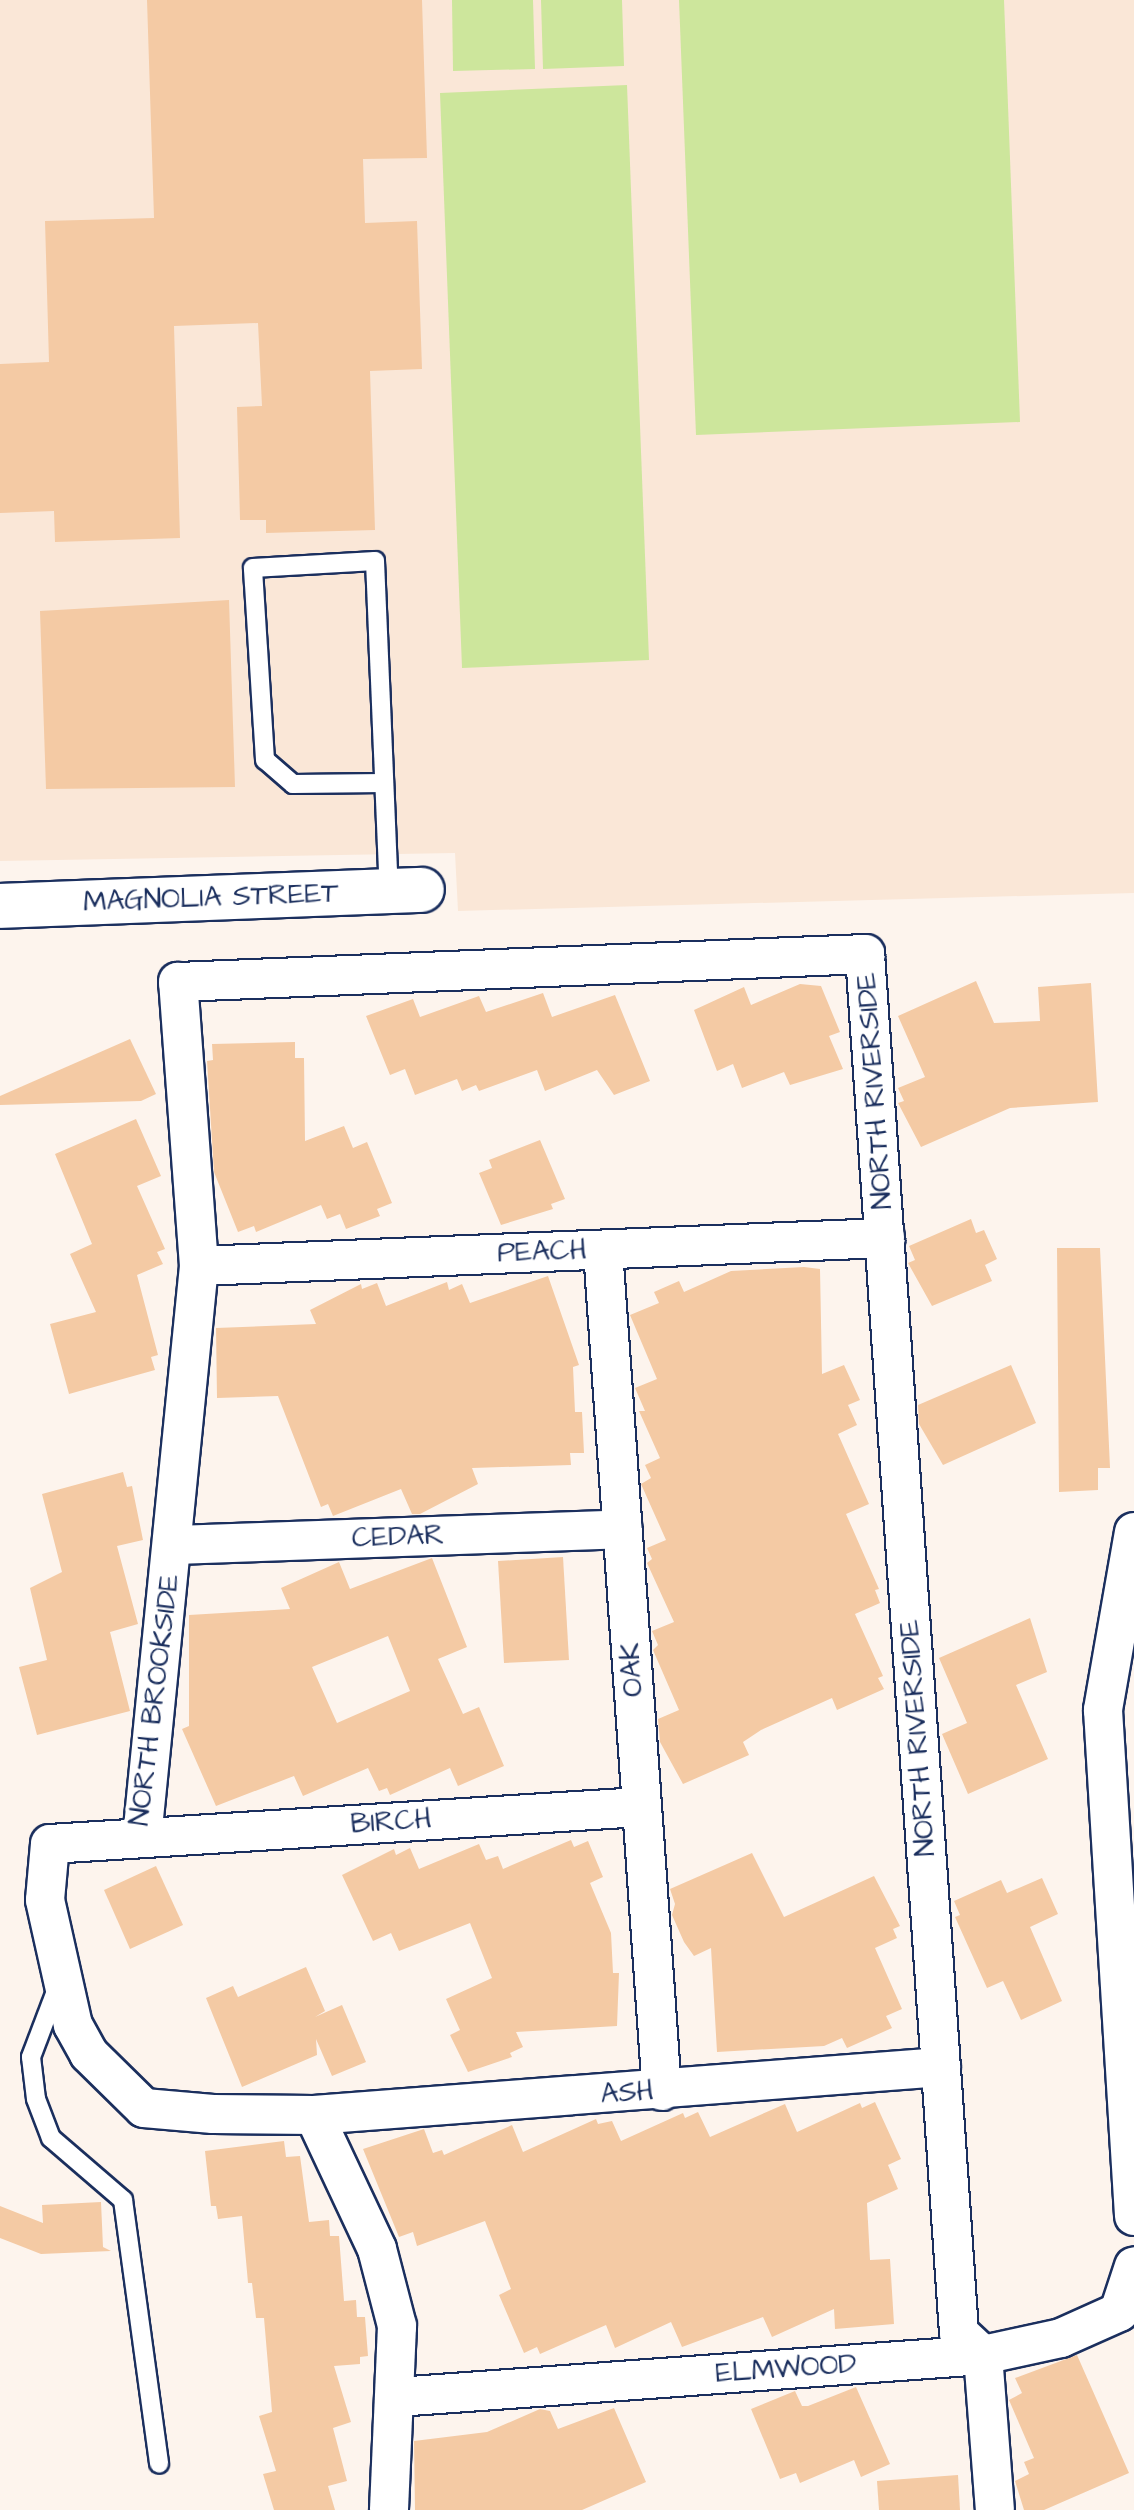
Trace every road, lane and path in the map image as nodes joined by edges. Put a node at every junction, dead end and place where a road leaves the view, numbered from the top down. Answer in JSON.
{"nodes":[{"id":1,"x":384,"y":783,"type":"junction"},
{"id":2,"x":405,"y":891,"type":"joint"},
{"id":3,"x":0,"y":906,"type":"edge"},
{"id":4,"x":865,"y":954,"type":"joint"},
{"id":5,"x":885,"y":1238,"type":"junction"},
{"id":6,"x":603,"y":1250,"type":"junction"},
{"id":7,"x":199,"y":1266,"type":"junction"},
{"id":8,"x":623,"y":1529,"type":"junction"},
{"id":9,"x":1134,"y":1532,"type":"edge"},
{"id":10,"x":173,"y":1545,"type":"junction"},
{"id":11,"x":641,"y":1807,"type":"junction"},
{"id":12,"x":142,"y":1838,"type":"junction"},
{"id":13,"x":62,"y":1976,"type":"junction"},
{"id":14,"x":941,"y":2067,"type":"junction"},
{"id":15,"x":662,"y":2091,"type":"junction"},
{"id":16,"x":314,"y":2115,"type":"junction"},
{"id":17,"x":1134,"y":2216,"type":"edge"},
{"id":18,"x":1134,"y":2266,"type":"edge"},
{"id":19,"x":983,"y":2355,"type":"junction"},
{"id":20,"x":397,"y":2397,"type":"junction"},
{"id":21,"x":159,"y":2464,"type":"dead end"},
{"id":22,"x":389,"y":2510,"type":"edge"},
{"id":23,"x":995,"y":2510,"type":"edge"}],
"edges":[{"from":1,"to":1,"type":"lane"},
{"from":1,"to":2,"type":"lane"},
{"from":2,"to":3,"type":"street","name":"MAGNOLIA STREET"},
{"from":4,"to":5,"type":"street","name":"NORTH RIVERSIDE"},
{"from":4,"to":7,"type":"street","name":"NORTH BROOKSIDE"},
{"from":5,"to":6,"type":"street","name":"PEACH"},
{"from":5,"to":14,"type":"street","name":"NORTH RIVERSIDE"},
{"from":6,"to":7,"type":"street","name":"PEACH"},
{"from":6,"to":8,"type":"street","name":"OAK"},
{"from":7,"to":10,"type":"street","name":"NORTH BROOKSIDE"},
{"from":8,"to":10,"type":"street","name":"CEDAR"},
{"from":8,"to":11,"type":"street","name":"OAK"},
{"from":9,"to":17,"type":"street"},
{"from":10,"to":12,"type":"street","name":"NORTH BROOKSIDE"},
{"from":11,"to":12,"type":"street","name":"BIRCH"},
{"from":11,"to":15,"type":"street","name":"OAK"},
{"from":12,"to":13,"type":"street","name":"NORTH BROOKSIDE"},
{"from":13,"to":16,"type":"street","name":"NORTH BROOKSIDE"},
{"from":13,"to":21,"type":"lane"},
{"from":14,"to":15,"type":"street","name":"ASH"},
{"from":14,"to":19,"type":"street","name":"NORTH RIVERSIDE"},
{"from":15,"to":16,"type":"street","name":"ASH"},
{"from":16,"to":20,"type":"street"},
{"from":18,"to":19,"type":"street","name":"ELMWOOD"},
{"from":19,"to":20,"type":"street","name":"ELMWOOD"},
{"from":19,"to":23,"type":"street"},
{"from":20,"to":22,"type":"street"}]}
